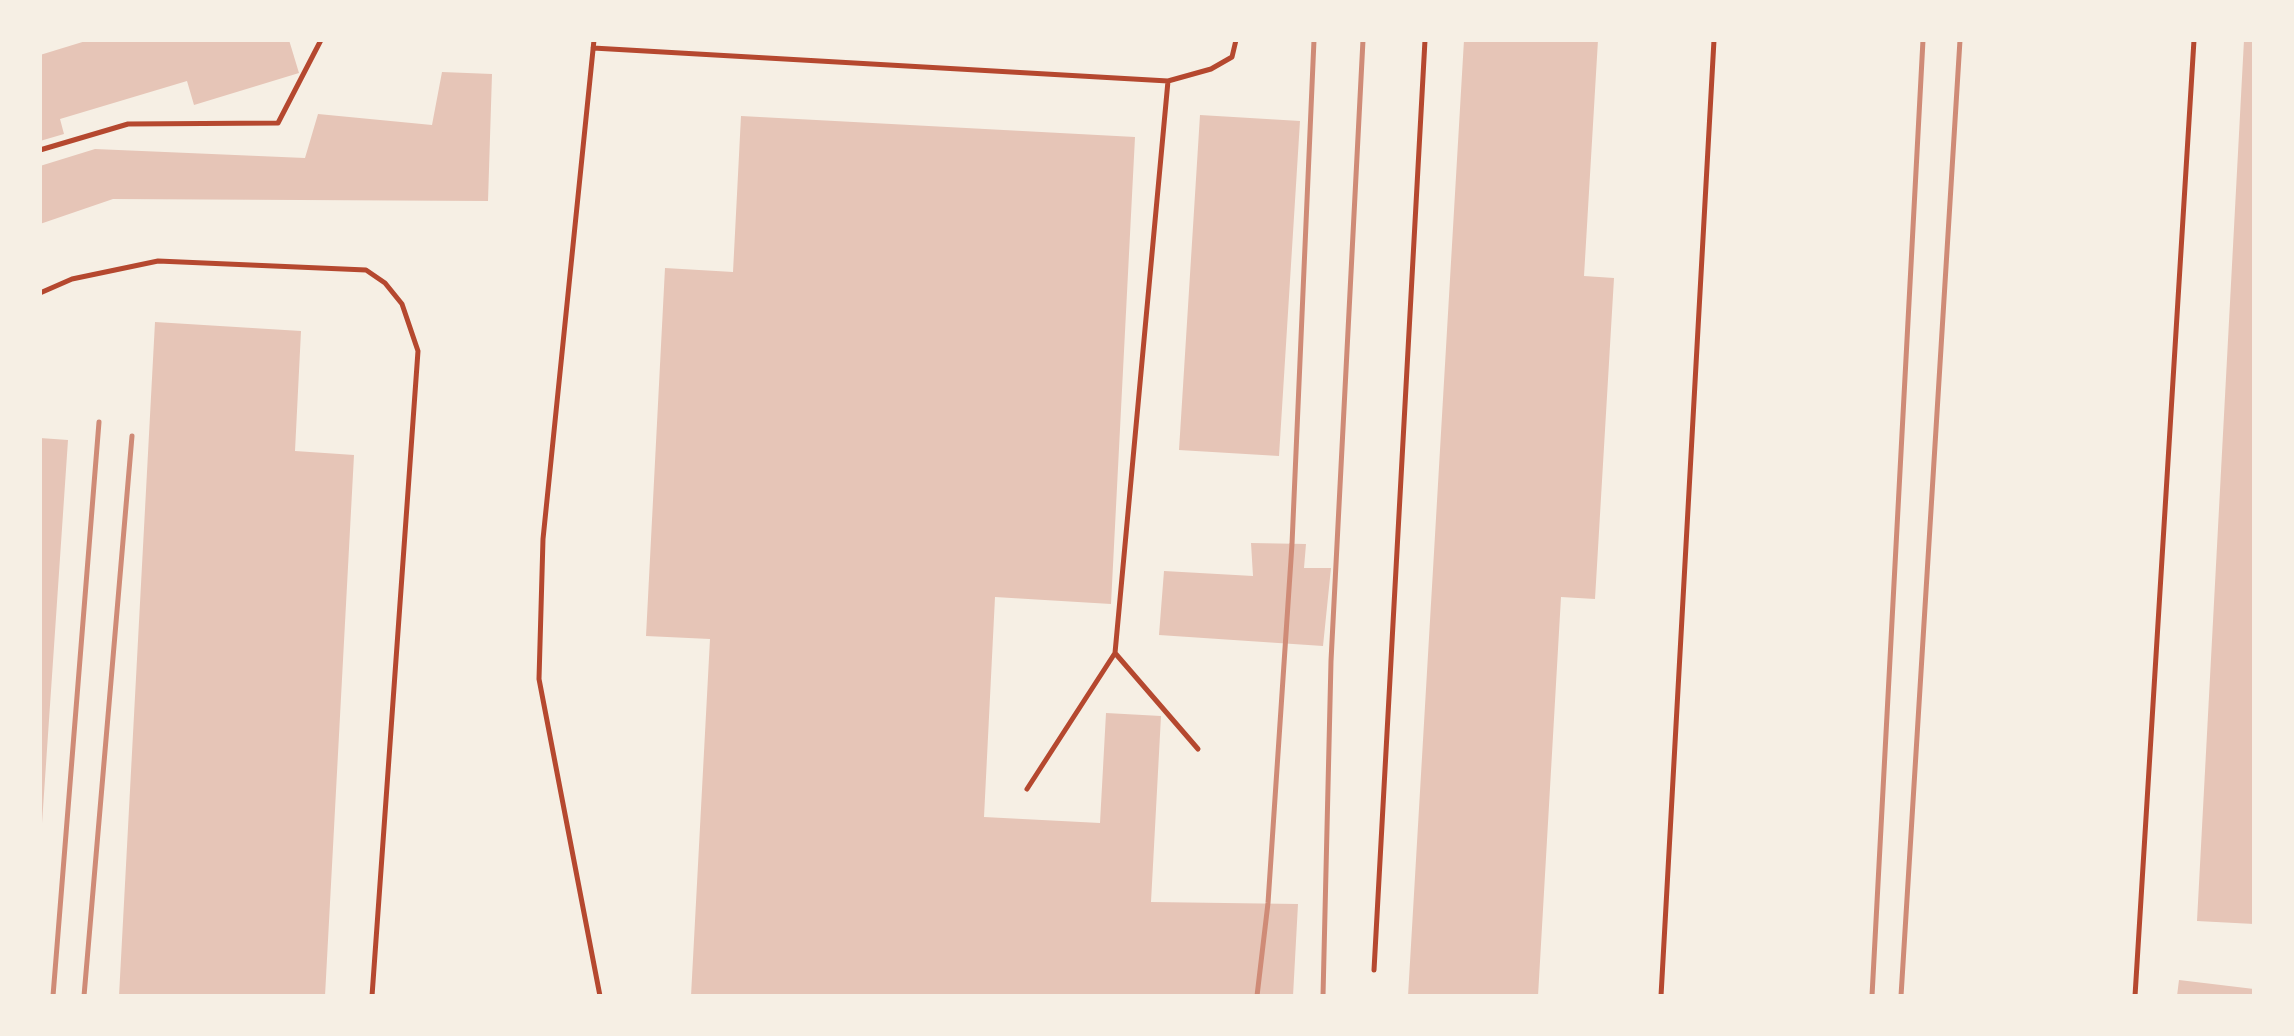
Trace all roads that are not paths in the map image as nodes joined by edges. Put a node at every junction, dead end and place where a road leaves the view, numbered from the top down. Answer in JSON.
{"nodes":[{"id":1,"x":321,"y":40,"type":"edge"},
{"id":2,"x":594,"y":40,"type":"edge"},
{"id":3,"x":1237,"y":40,"type":"edge"},
{"id":4,"x":1425,"y":40,"type":"edge"},
{"id":5,"x":1714,"y":40,"type":"edge"},
{"id":6,"x":2194,"y":40,"type":"edge"},
{"id":7,"x":593,"y":48,"type":"junction"},
{"id":8,"x":1168,"y":81,"type":"junction"},
{"id":9,"x":40,"y":150,"type":"edge"},
{"id":10,"x":40,"y":293,"type":"edge"},
{"id":11,"x":1115,"y":653,"type":"junction"},
{"id":12,"x":1198,"y":749,"type":"dead end"},
{"id":13,"x":1027,"y":789,"type":"dead end"},
{"id":14,"x":1374,"y":970,"type":"dead end"},
{"id":15,"x":372,"y":996,"type":"edge"},
{"id":16,"x":600,"y":996,"type":"edge"},
{"id":17,"x":1661,"y":996,"type":"edge"},
{"id":18,"x":2134,"y":996,"type":"edge"}],
"edges":[{"from":1,"to":9,"type":"lane"},
{"from":2,"to":7,"type":"lane"},
{"from":3,"to":8,"type":"lane"},
{"from":4,"to":14,"type":"lane"},
{"from":5,"to":17,"type":"lane"},
{"from":6,"to":18,"type":"lane"},
{"from":7,"to":8,"type":"lane"},
{"from":7,"to":16,"type":"lane"},
{"from":8,"to":11,"type":"lane"},
{"from":10,"to":15,"type":"lane"},
{"from":11,"to":12,"type":"lane"},
{"from":11,"to":13,"type":"lane"}]}
